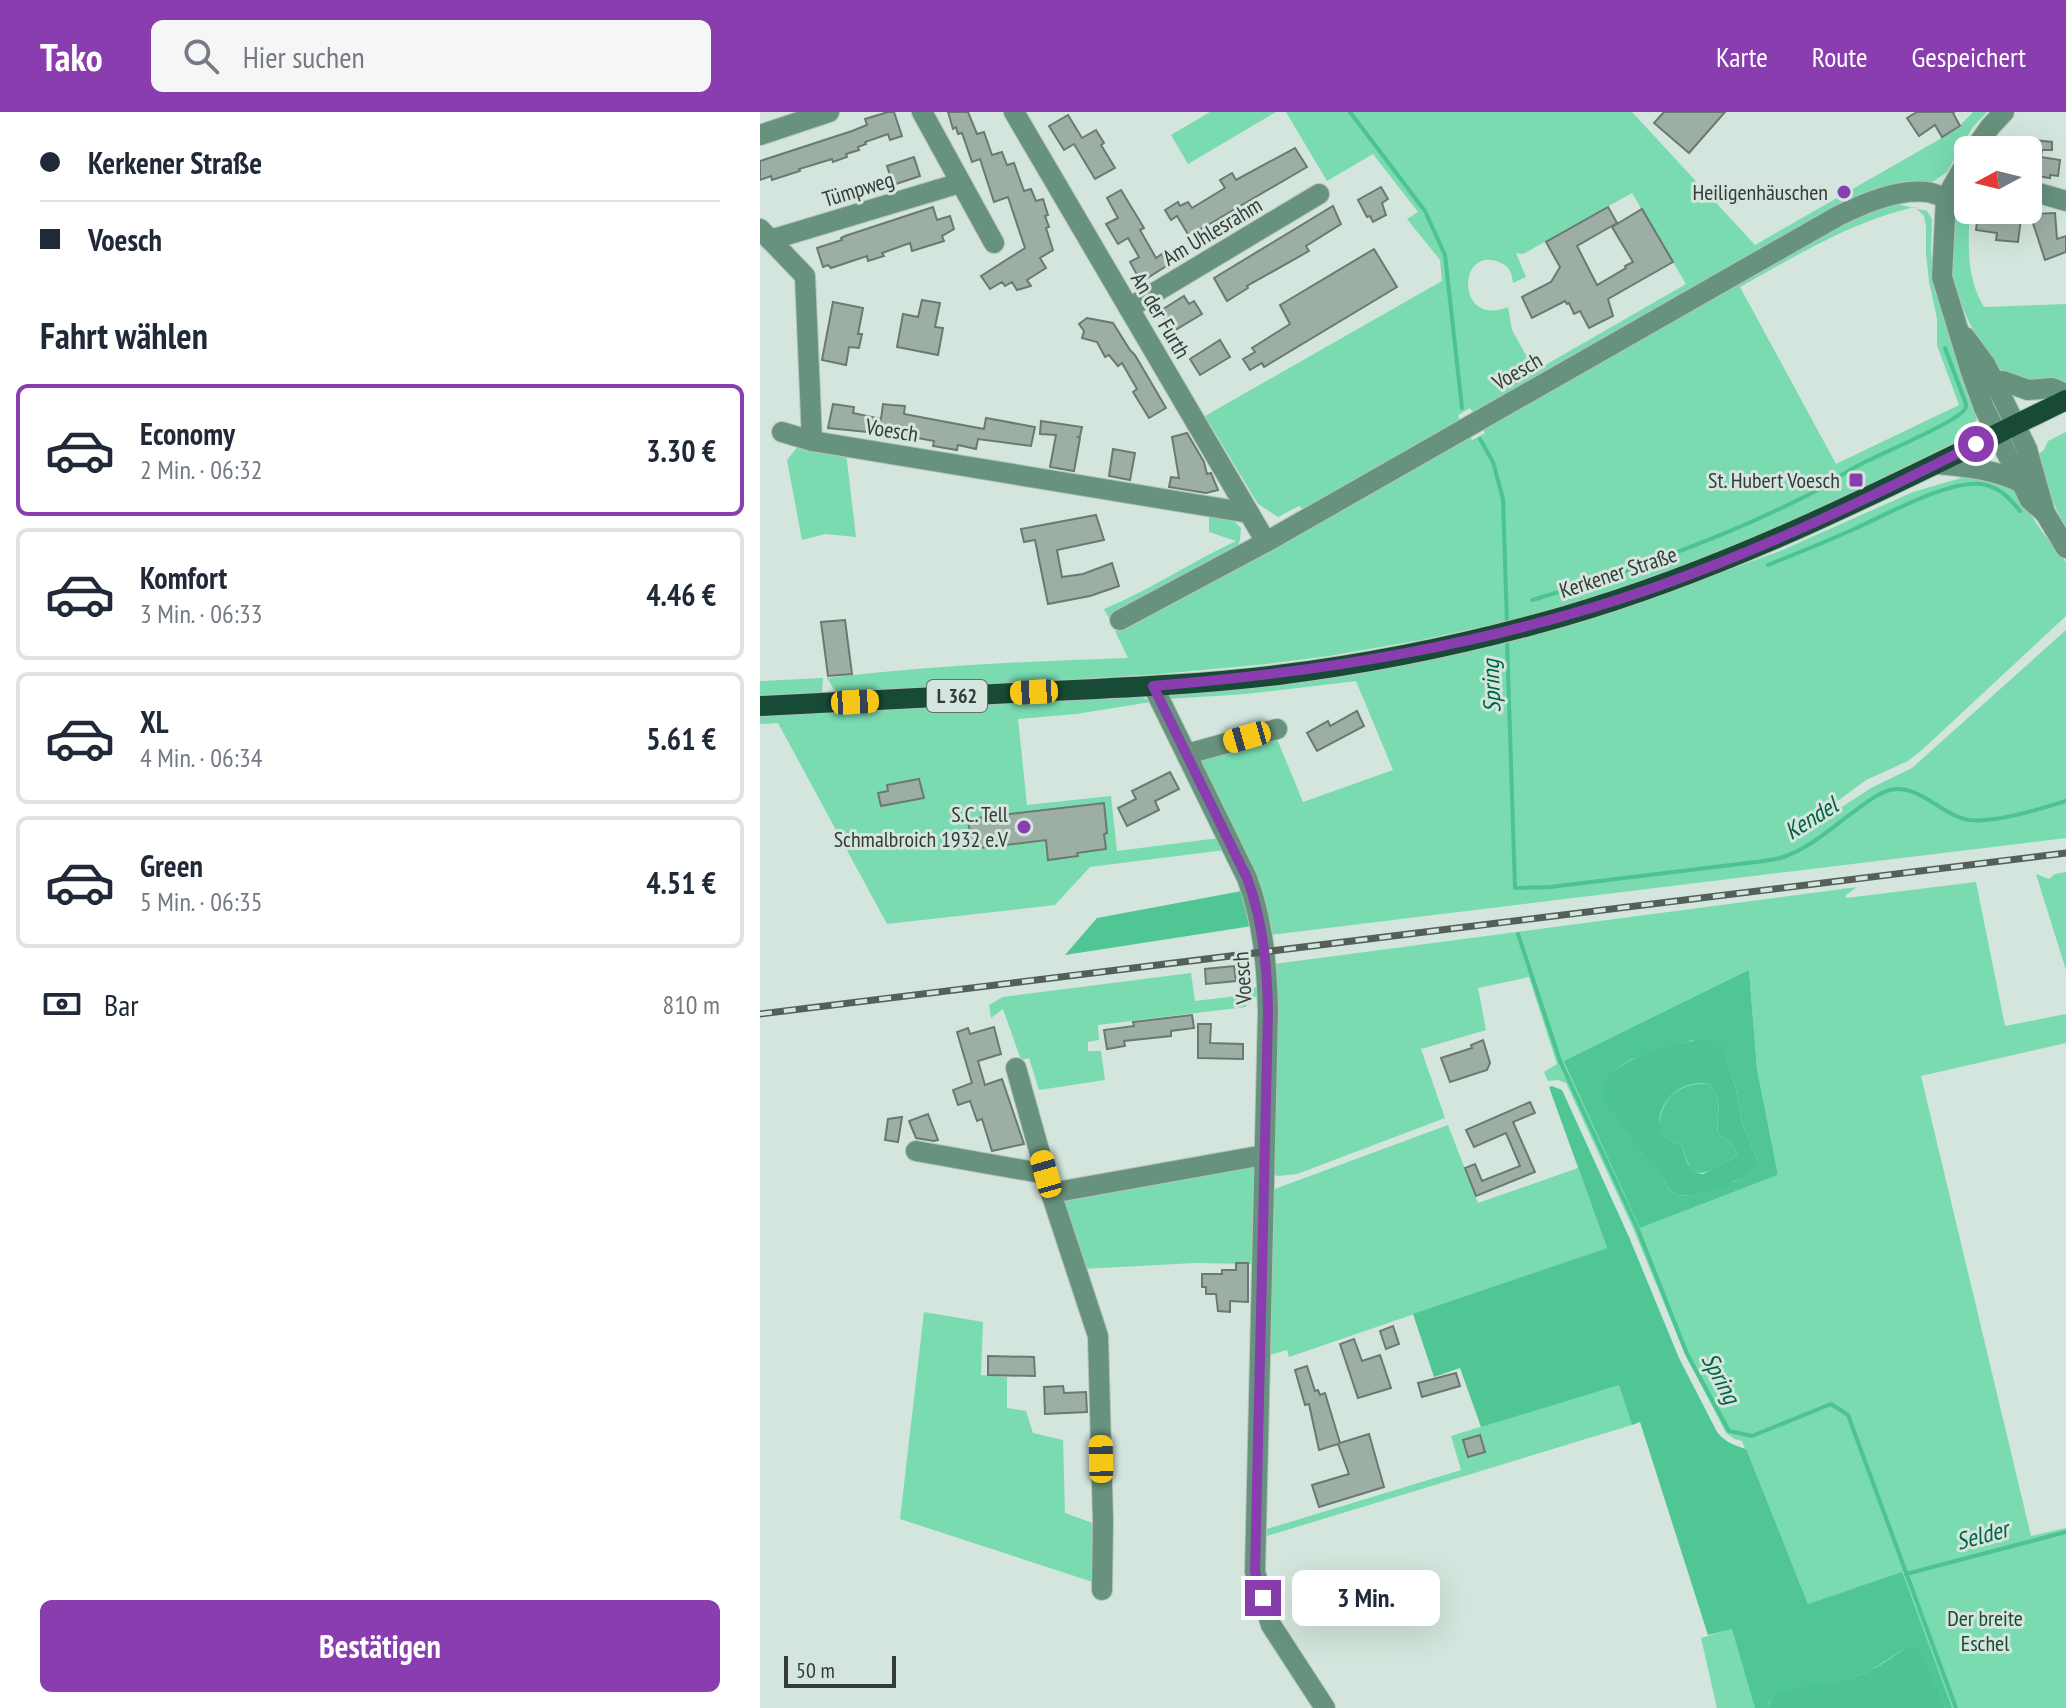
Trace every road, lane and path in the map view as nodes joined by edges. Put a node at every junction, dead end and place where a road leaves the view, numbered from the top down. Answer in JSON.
{"nodes":[{"id":1,"x":829,"y":112,"type":"edge"},
{"id":2,"x":922,"y":112,"type":"edge"},
{"id":3,"x":1014,"y":112,"type":"edge"},
{"id":4,"x":2004,"y":112,"type":"edge"},
{"id":5,"x":794,"y":117,"type":"edge"},
{"id":6,"x":760,"y":135,"type":"edge"},
{"id":7,"x":1984,"y":136,"type":"edge"},
{"id":8,"x":960,"y":183,"type":"junction"},
{"id":9,"x":1954,"y":185,"type":"edge"},
{"id":10,"x":1319,"y":194,"type":"dead end"},
{"id":11,"x":2042,"y":194,"type":"edge"},
{"id":12,"x":1946,"y":198,"type":"junction"},
{"id":13,"x":2066,"y":201,"type":"edge"},
{"id":14,"x":765,"y":235,"type":"edge"},
{"id":15,"x":994,"y":243,"type":"dead end"},
{"id":16,"x":1129,"y":308,"type":"junction"},
{"id":17,"x":1956,"y":324,"type":"junction"},
{"id":18,"x":1994,"y":381,"type":"junction"},
{"id":19,"x":2066,"y":394,"type":"edge"},
{"id":20,"x":2066,"y":400,"type":"edge"},
{"id":21,"x":2015,"y":425,"type":"junction"},
{"id":22,"x":782,"y":432,"type":"dead end"},
{"id":23,"x":1996,"y":435,"type":"junction"},
{"id":24,"x":812,"y":441,"type":"junction"},
{"id":25,"x":1937,"y":464,"type":"junction"},
{"id":26,"x":2022,"y":483,"type":"junction"},
{"id":27,"x":1249,"y":513,"type":"junction"},
{"id":28,"x":2045,"y":513,"type":"junction"},
{"id":29,"x":1266,"y":542,"type":"junction"},
{"id":30,"x":2066,"y":548,"type":"edge"},
{"id":31,"x":1120,"y":620,"type":"dead end"},
{"id":32,"x":1153,"y":686,"type":"junction"},
{"id":33,"x":760,"y":706,"type":"edge"},
{"id":34,"x":1277,"y":729,"type":"dead end"},
{"id":35,"x":1187,"y":754,"type":"junction"},
{"id":36,"x":1016,"y":1068,"type":"dead end"},
{"id":37,"x":916,"y":1151,"type":"dead end"},
{"id":38,"x":1264,"y":1155,"type":"junction"},
{"id":39,"x":1049,"y":1184,"type":"junction"},
{"id":40,"x":1102,"y":1590,"type":"dead end"},
{"id":41,"x":1325,"y":1708,"type":"edge"}],
"edges":[{"from":1,"to":5,"type":"street"},
{"from":2,"to":8,"type":"street"},
{"from":3,"to":16,"type":"street","name":"An der Furth"},
{"from":4,"to":7,"type":"street"},
{"from":5,"to":6,"type":"street"},
{"from":8,"to":14,"type":"street","name":"Tümpweg"},
{"from":8,"to":15,"type":"street"},
{"from":9,"to":12,"type":"street"},
{"from":10,"to":16,"type":"street","name":"Am Uhlesrahm"},
{"from":11,"to":13,"type":"street"},
{"from":12,"to":17,"type":"street"},
{"from":12,"to":29,"type":"street","name":"Voesch"},
{"from":14,"to":24,"type":"street"},
{"from":16,"to":27,"type":"street","name":"An der Furth"},
{"from":17,"to":18,"type":"street"},
{"from":17,"to":23,"type":"street"},
{"from":18,"to":19,"type":"street"},
{"from":18,"to":21,"type":"street"},
{"from":20,"to":21,"type":"main road","name":"Kerkener Straße","number":"L 362"},
{"from":21,"to":23,"type":"main road","name":"Kerkener Straße","number":"L 362"},
{"from":21,"to":28,"type":"street"},
{"from":22,"to":24,"type":"street","name":"Voesch"},
{"from":23,"to":25,"type":"main road","name":"Kerkener Straße","number":"L 362"},
{"from":23,"to":26,"type":"street"},
{"from":24,"to":27,"type":"street","name":"Voesch"},
{"from":25,"to":26,"type":"street"},
{"from":25,"to":32,"type":"main road","name":"Kerkener Straße","number":"L 362"},
{"from":26,"to":28,"type":"street"},
{"from":27,"to":29,"type":"street","name":"An der Furth"},
{"from":28,"to":30,"type":"street"},
{"from":29,"to":31,"type":"street","name":"Voesch"},
{"from":32,"to":33,"type":"main road","number":"L 362"},
{"from":32,"to":35,"type":"street","name":"Voesch"},
{"from":34,"to":35,"type":"street"},
{"from":35,"to":38,"type":"street","name":"Voesch"},
{"from":36,"to":39,"type":"street"},
{"from":37,"to":39,"type":"street"},
{"from":38,"to":39,"type":"street"},
{"from":38,"to":41,"type":"street","name":"Voesch"},
{"from":39,"to":40,"type":"street"}]}
